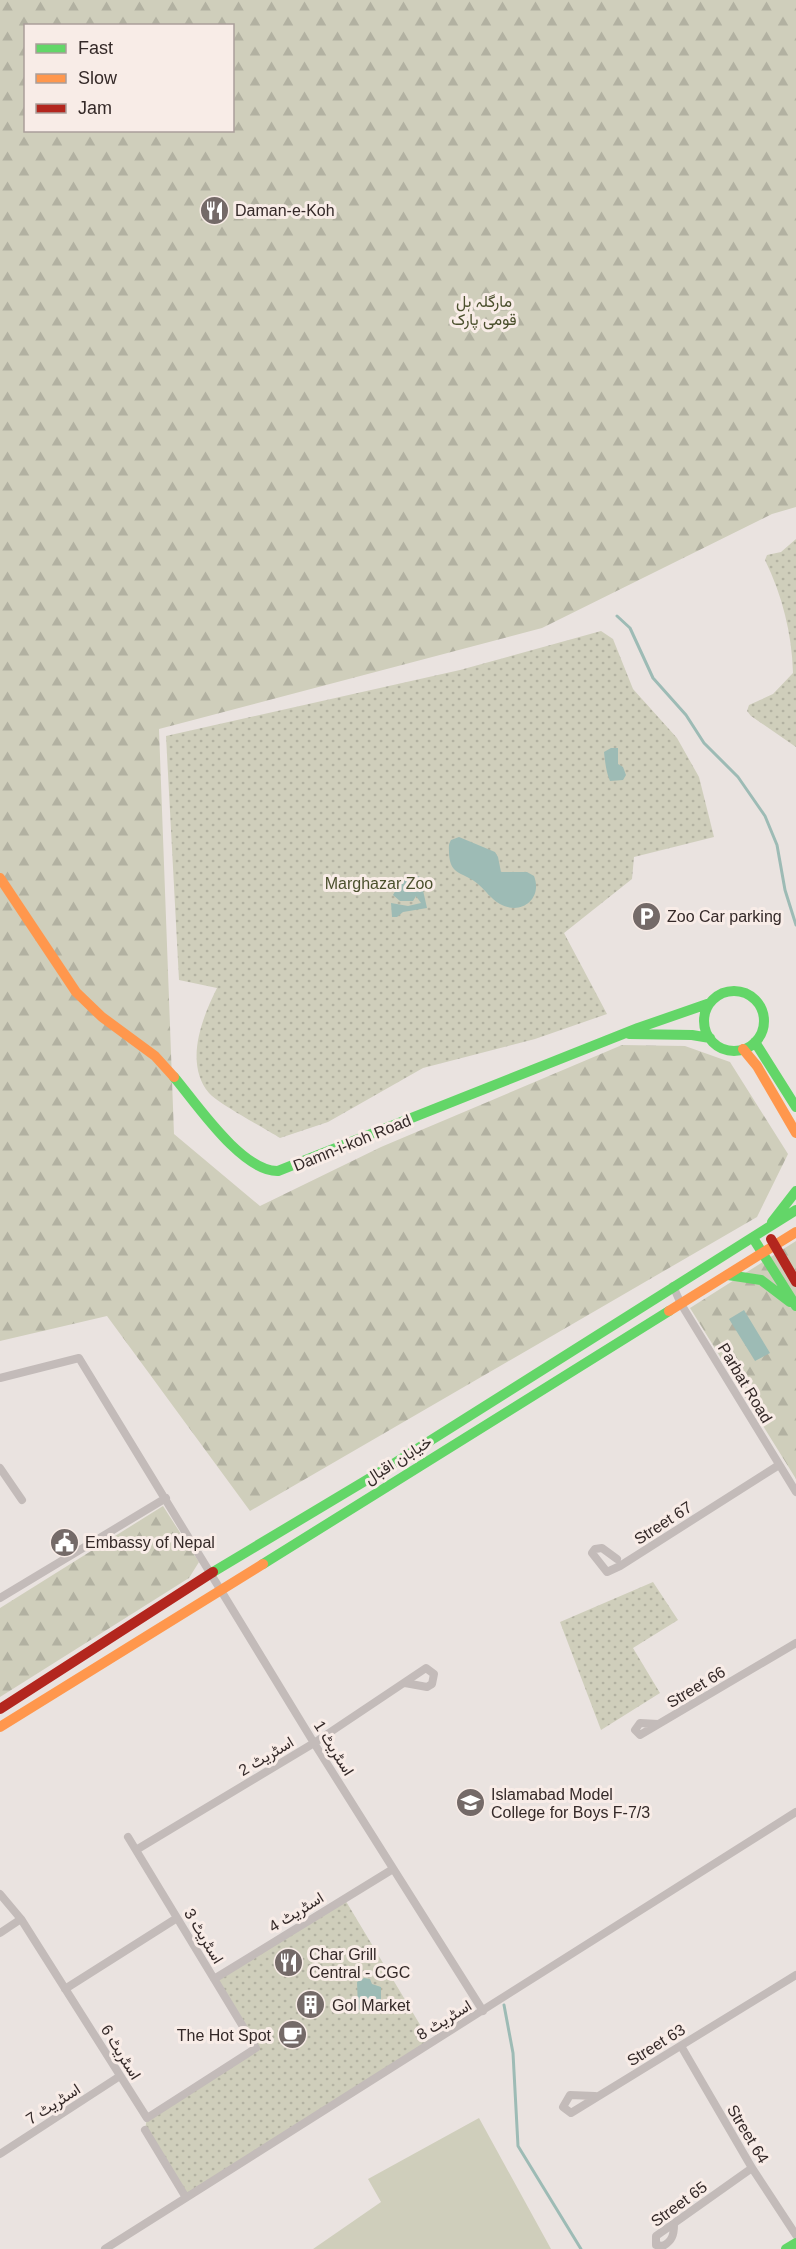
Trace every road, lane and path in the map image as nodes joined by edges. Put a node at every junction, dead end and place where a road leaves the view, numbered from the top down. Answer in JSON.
{"nodes":[{"id":1,"x":0,"y":878,"type":"edge"},
{"id":2,"x":710,"y":1004,"type":"junction"},
{"id":3,"x":626,"y":1034,"type":"junction"},
{"id":4,"x":710,"y":1038,"type":"junction"},
{"id":5,"x":755,"y":1042,"type":"junction"},
{"id":6,"x":743,"y":1049,"type":"junction"},
{"id":7,"x":796,"y":1107,"type":"edge"},
{"id":8,"x":796,"y":1133,"type":"edge"},
{"id":9,"x":796,"y":1191,"type":"edge"},
{"id":10,"x":796,"y":1210,"type":"edge"},
{"id":11,"x":766,"y":1231,"type":"junction"},
{"id":12,"x":796,"y":1232,"type":"edge"},
{"id":13,"x":753,"y":1238,"type":"junction"},
{"id":14,"x":774,"y":1245,"type":"junction"},
{"id":15,"x":764,"y":1252,"type":"junction"},
{"id":16,"x":728,"y":1275,"type":"junction"},
{"id":17,"x":796,"y":1282,"type":"edge"},
{"id":18,"x":673,"y":1286,"type":"junction"},
{"id":19,"x":681,"y":1304,"type":"junction"},
{"id":20,"x":796,"y":1306,"type":"edge"},
{"id":21,"x":0,"y":1378,"type":"edge"},
{"id":22,"x":779,"y":1465,"type":"junction"},
{"id":23,"x":0,"y":1468,"type":"edge"},
{"id":24,"x":796,"y":1492,"type":"edge"},
{"id":25,"x":166,"y":1498,"type":"junction"},
{"id":26,"x":22,"y":1500,"type":"dead end"},
{"id":27,"x":618,"y":1559,"type":"dead end"},
{"id":28,"x":213,"y":1573,"type":"junction"},
{"id":29,"x":223,"y":1590,"type":"junction"},
{"id":30,"x":0,"y":1598,"type":"edge"},
{"id":31,"x":796,"y":1643,"type":"edge"},
{"id":32,"x":405,"y":1683,"type":"dead end"},
{"id":33,"x":0,"y":1709,"type":"edge"},
{"id":34,"x":658,"y":1724,"type":"dead end"},
{"id":35,"x":0,"y":1727,"type":"edge"},
{"id":36,"x":314,"y":1743,"type":"junction"},
{"id":37,"x":796,"y":1812,"type":"edge"},
{"id":38,"x":128,"y":1837,"type":"dead end"},
{"id":39,"x":136,"y":1850,"type":"junction"},
{"id":40,"x":393,"y":1869,"type":"junction"},
{"id":41,"x":0,"y":1894,"type":"edge"},
{"id":42,"x":177,"y":1918,"type":"junction"},
{"id":43,"x":21,"y":1919,"type":"junction"},
{"id":44,"x":0,"y":1933,"type":"edge"},
{"id":45,"x":796,"y":1975,"type":"edge"},
{"id":46,"x":214,"y":1978,"type":"junction"},
{"id":47,"x":65,"y":1989,"type":"junction"},
{"id":48,"x":483,"y":2011,"type":"junction"},
{"id":49,"x":681,"y":2046,"type":"junction"},
{"id":50,"x":256,"y":2048,"type":"joint"},
{"id":51,"x":120,"y":2076,"type":"junction"},
{"id":52,"x":595,"y":2096,"type":"dead end"},
{"id":53,"x":145,"y":2130,"type":"dead end"},
{"id":54,"x":0,"y":2154,"type":"edge"},
{"id":55,"x":752,"y":2168,"type":"junction"},
{"id":56,"x":185,"y":2196,"type":"junction"},
{"id":57,"x":674,"y":2225,"type":"dead end"},
{"id":58,"x":796,"y":2235,"type":"edge"},
{"id":59,"x":796,"y":2243,"type":"edge"},
{"id":60,"x":105,"y":2249,"type":"edge"},
{"id":61,"x":786,"y":2249,"type":"edge"}],
"edges":[{"from":1,"to":3,"type":"main road","name":"Damn-i-koh Road"},
{"from":2,"to":3,"type":"main road","name":"Damn-i-koh Road"},
{"from":2,"to":4,"type":"main road"},
{"from":2,"to":5,"type":"main road"},
{"from":3,"to":4,"type":"main road"},
{"from":4,"to":6,"type":"main road"},
{"from":5,"to":6,"type":"main road"},
{"from":5,"to":7,"type":"main road"},
{"from":6,"to":8,"type":"main road"},
{"from":9,"to":11,"type":"main road"},
{"from":10,"to":11,"type":"main road","name":"خیابان اقبال"},
{"from":11,"to":13,"type":"main road","name":"خیابان اقبال"},
{"from":11,"to":14,"type":"main road"},
{"from":12,"to":14,"type":"main road","name":"خیابان اقبال"},
{"from":13,"to":15,"type":"main road"},
{"from":13,"to":18,"type":"main road","name":"خیابان اقبال"},
{"from":14,"to":15,"type":"main road","name":"خیابان اقبال"},
{"from":14,"to":17,"type":"main road"},
{"from":15,"to":16,"type":"main road","name":"خیابان اقبال"},
{"from":15,"to":20,"type":"main road"},
{"from":16,"to":19,"type":"main road","name":"خیابان اقبال"},
{"from":16,"to":20,"type":"main road"},
{"from":18,"to":19,"type":"street","name":"Parbat Road"},
{"from":18,"to":28,"type":"main road","name":"خیابان اقبال"},
{"from":19,"to":22,"type":"street","name":"Parbat Road"},
{"from":19,"to":29,"type":"main road","name":"خیابان اقبال"},
{"from":21,"to":25,"type":"street","name":"اسٹریٹ 1"},
{"from":22,"to":24,"type":"street","name":"Parbat Road"},
{"from":22,"to":27,"type":"street","name":"Street 67"},
{"from":23,"to":26,"type":"street"},
{"from":25,"to":28,"type":"street","name":"اسٹریٹ 1"},
{"from":25,"to":30,"type":"street"},
{"from":28,"to":29,"type":"street","name":"اسٹریٹ 1"},
{"from":28,"to":33,"type":"main road","name":"خیابان اقبال"},
{"from":29,"to":35,"type":"main road","name":"خیابان اقبال"},
{"from":29,"to":36,"type":"street","name":"اسٹریٹ 1"},
{"from":31,"to":34,"type":"street","name":"Street 66"},
{"from":32,"to":36,"type":"street","name":"اسٹریٹ 2"},
{"from":36,"to":39,"type":"street","name":"اسٹریٹ 2"},
{"from":36,"to":40,"type":"street","name":"اسٹریٹ 1"},
{"from":37,"to":48,"type":"street","name":"اسٹریٹ 8"},
{"from":38,"to":39,"type":"street","name":"اسٹریٹ 3"},
{"from":39,"to":42,"type":"street","name":"اسٹریٹ 3"},
{"from":40,"to":46,"type":"street","name":"اسٹریٹ 4"},
{"from":40,"to":48,"type":"street","name":"اسٹریٹ 1"},
{"from":41,"to":43,"type":"street","name":"اسٹریٹ 6"},
{"from":42,"to":46,"type":"street","name":"اسٹریٹ 3"},
{"from":42,"to":47,"type":"street"},
{"from":43,"to":44,"type":"street"},
{"from":43,"to":47,"type":"street","name":"اسٹریٹ 6"},
{"from":45,"to":49,"type":"street","name":"Street 63"},
{"from":46,"to":50,"type":"street","name":"اسٹریٹ 3"},
{"from":47,"to":51,"type":"street","name":"اسٹریٹ 6"},
{"from":48,"to":56,"type":"street","name":"اسٹریٹ 8"},
{"from":49,"to":52,"type":"street","name":"Street 63"},
{"from":49,"to":55,"type":"street","name":"Street 64"},
{"from":50,"to":51,"type":"street","name":"اسٹریٹ 6"},
{"from":51,"to":54,"type":"street","name":"اسٹریٹ 7"},
{"from":53,"to":56,"type":"street"},
{"from":55,"to":57,"type":"street","name":"Street 65"},
{"from":55,"to":58,"type":"street","name":"Street 64"},
{"from":56,"to":60,"type":"street","name":"اسٹریٹ 8"},
{"from":59,"to":61,"type":"main road"}]}
